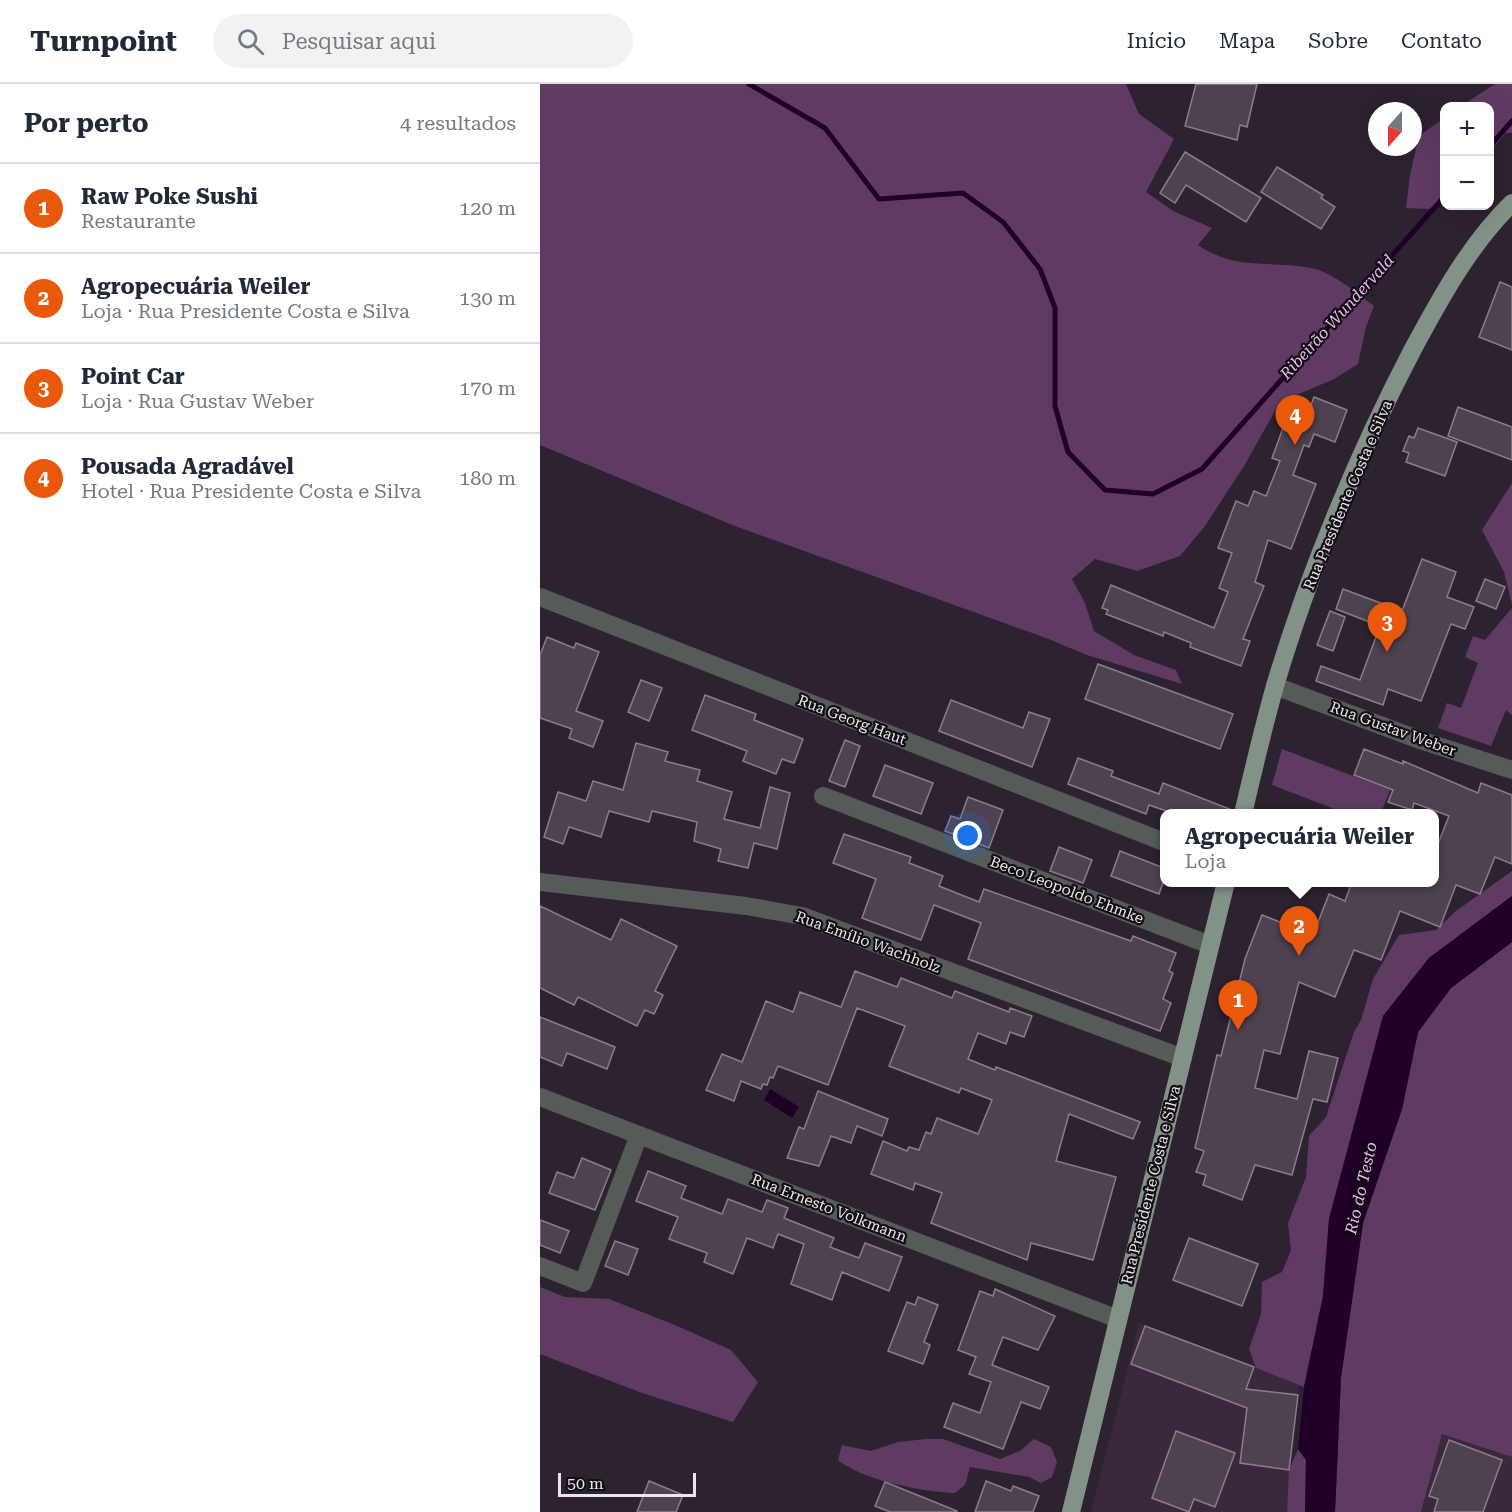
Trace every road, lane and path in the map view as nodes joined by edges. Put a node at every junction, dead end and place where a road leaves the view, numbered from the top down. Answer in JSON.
{"nodes":[{"id":1,"x":1512,"y":203,"type":"edge"},
{"id":2,"x":540,"y":597,"type":"edge"},
{"id":3,"x":1275,"y":686,"type":"junction"},
{"id":4,"x":1512,"y":770,"type":"edge"},
{"id":5,"x":823,"y":796,"type":"dead end"},
{"id":6,"x":1244,"y":809,"type":"edge"},
{"id":7,"x":1160,"y":840,"type":"edge"},
{"id":8,"x":540,"y":882,"type":"edge"},
{"id":9,"x":1225,"y":887,"type":"edge"},
{"id":10,"x":1210,"y":945,"type":"junction"},
{"id":11,"x":1183,"y":1059,"type":"junction"},
{"id":12,"x":540,"y":1097,"type":"edge"},
{"id":13,"x":639,"y":1135,"type":"junction"},
{"id":14,"x":540,"y":1266,"type":"edge"},
{"id":15,"x":1118,"y":1319,"type":"junction"},
{"id":16,"x":1076,"y":1488,"type":"junction"},
{"id":17,"x":1062,"y":1512,"type":"edge"},
{"id":18,"x":1071,"y":1512,"type":"edge"}],
"edges":[{"from":1,"to":3,"type":"main road","name":"Rua Presidente Costa e Silva"},
{"from":2,"to":7,"type":"street","name":"Rua Georg Haut"},
{"from":3,"to":4,"type":"street","name":"Rua Gustav Weber"},
{"from":3,"to":6,"type":"main road","name":"Rua Presidente Costa e Silva"},
{"from":5,"to":10,"type":"street","name":"Beco Leopoldo Ehmke"},
{"from":8,"to":11,"type":"street","name":"Rua Emílio Wachholz"},
{"from":9,"to":10,"type":"main road","name":"Rua Presidente Costa e Silva"},
{"from":10,"to":11,"type":"main road","name":"Rua Presidente Costa e Silva"},
{"from":11,"to":15,"type":"main road","name":"Rua Presidente Costa e Silva"},
{"from":12,"to":13,"type":"street","name":"Rua Ernesto Volkmann"},
{"from":13,"to":14,"type":"street"},
{"from":13,"to":15,"type":"street","name":"Rua Ernesto Volkmann"},
{"from":15,"to":16,"type":"main road","name":"Rua Presidente Costa e Silva"},
{"from":16,"to":17,"type":"main road","name":"Rua Presidente Costa e Silva"},
{"from":16,"to":18,"type":"main road","name":"Rua Presidente Costa e Silva"}]}
